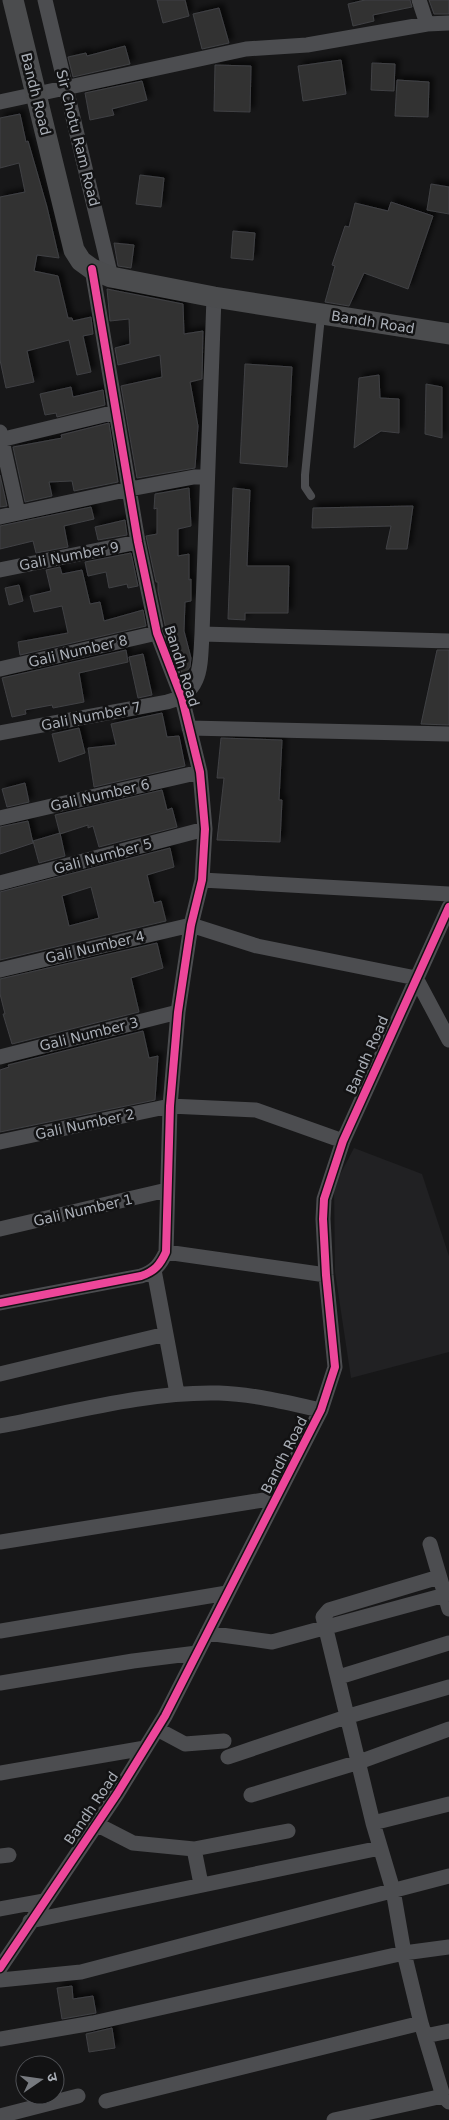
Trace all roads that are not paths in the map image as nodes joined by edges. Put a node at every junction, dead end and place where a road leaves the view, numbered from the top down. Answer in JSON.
{"nodes":[{"id":1,"x":13,"y":0,"type":"edge"},
{"id":2,"x":45,"y":0,"type":"edge"},
{"id":3,"x":419,"y":0,"type":"edge"},
{"id":4,"x":449,"y":23,"type":"edge"},
{"id":5,"x":427,"y":24,"type":"junction"},
{"id":6,"x":66,"y":88,"type":"junction"},
{"id":7,"x":36,"y":94,"type":"junction"},
{"id":8,"x":0,"y":102,"type":"edge"},
{"id":9,"x":92,"y":269,"type":"junction"},
{"id":10,"x":112,"y":277,"type":"junction"},
{"id":11,"x":214,"y":297,"type":"junction"},
{"id":12,"x":321,"y":314,"type":"junction"},
{"id":13,"x":449,"y":334,"type":"edge"},
{"id":14,"x":116,"y":412,"type":"junction"},
{"id":15,"x":1,"y":437,"type":"edge"},
{"id":16,"x":207,"y":477,"type":"junction"},
{"id":17,"x":130,"y":489,"type":"junction"},
{"id":18,"x":312,"y":496,"type":"dead end"},
{"id":19,"x":18,"y":513,"type":"junction"},
{"id":20,"x":0,"y":518,"type":"edge"},
{"id":21,"x":138,"y":542,"type":"junction"},
{"id":22,"x":0,"y":570,"type":"edge"},
{"id":23,"x":157,"y":633,"type":"junction"},
{"id":24,"x":202,"y":634,"type":"junction"},
{"id":25,"x":449,"y":641,"type":"edge"},
{"id":26,"x":0,"y":669,"type":"edge"},
{"id":27,"x":182,"y":698,"type":"junction"},
{"id":28,"x":189,"y":728,"type":"junction"},
{"id":29,"x":0,"y":733,"type":"edge"},
{"id":30,"x":449,"y":734,"type":"edge"},
{"id":31,"x":200,"y":772,"type":"junction"},
{"id":32,"x":0,"y":818,"type":"edge"},
{"id":33,"x":205,"y":829,"type":"junction"},
{"id":34,"x":202,"y":880,"type":"junction"},
{"id":35,"x":0,"y":883,"type":"edge"},
{"id":36,"x":449,"y":894,"type":"edge"},
{"id":37,"x":449,"y":907,"type":"edge"},
{"id":38,"x":191,"y":925,"type":"junction"},
{"id":39,"x":0,"y":970,"type":"edge"},
{"id":40,"x":416,"y":978,"type":"junction"},
{"id":41,"x":178,"y":1012,"type":"junction"},
{"id":42,"x":449,"y":1040,"type":"edge"},
{"id":43,"x":0,"y":1057,"type":"edge"},
{"id":44,"x":170,"y":1106,"type":"junction"},
{"id":45,"x":343,"y":1141,"type":"junction"},
{"id":46,"x":0,"y":1142,"type":"edge"},
{"id":47,"x":167,"y":1190,"type":"junction"},
{"id":48,"x":0,"y":1229,"type":"edge"},
{"id":49,"x":166,"y":1252,"type":"junction"},
{"id":50,"x":154,"y":1270,"type":"junction"},
{"id":51,"x":326,"y":1275,"type":"junction"},
{"id":52,"x":0,"y":1303,"type":"edge"},
{"id":53,"x":166,"y":1334,"type":"junction"},
{"id":54,"x":0,"y":1374,"type":"edge"},
{"id":55,"x":177,"y":1393,"type":"junction"},
{"id":56,"x":321,"y":1410,"type":"junction"},
{"id":57,"x":0,"y":1426,"type":"edge"},
{"id":58,"x":276,"y":1498,"type":"junction"},
{"id":59,"x":0,"y":1542,"type":"edge"},
{"id":60,"x":430,"y":1544,"type":"dead end"},
{"id":61,"x":439,"y":1577,"type":"junction"},
{"id":62,"x":227,"y":1593,"type":"junction"},
{"id":63,"x":447,"y":1602,"type":"edge"},
{"id":64,"x":326,"y":1629,"type":"junction"},
{"id":65,"x":0,"y":1631,"type":"edge"},
{"id":66,"x":207,"y":1633,"type":"junction"},
{"id":67,"x":449,"y":1644,"type":"edge"},
{"id":68,"x":197,"y":1653,"type":"junction"},
{"id":69,"x":338,"y":1677,"type":"junction"},
{"id":70,"x":0,"y":1683,"type":"edge"},
{"id":71,"x":449,"y":1687,"type":"edge"},
{"id":72,"x":349,"y":1716,"type":"junction"},
{"id":73,"x":157,"y":1729,"type":"junction"},
{"id":74,"x":449,"y":1729,"type":"edge"},
{"id":75,"x":224,"y":1741,"type":"dead end"},
{"id":76,"x":145,"y":1748,"type":"junction"},
{"id":77,"x":228,"y":1757,"type":"dead end"},
{"id":78,"x":359,"y":1762,"type":"junction"},
{"id":79,"x":0,"y":1773,"type":"edge"},
{"id":80,"x":251,"y":1795,"type":"dead end"},
{"id":81,"x":449,"y":1804,"type":"edge"},
{"id":82,"x":373,"y":1823,"type":"junction"},
{"id":83,"x":96,"y":1824,"type":"junction"},
{"id":84,"x":288,"y":1831,"type":"dead end"},
{"id":85,"x":380,"y":1848,"type":"junction"},
{"id":86,"x":194,"y":1849,"type":"junction"},
{"id":87,"x":449,"y":1876,"type":"edge"},
{"id":88,"x":201,"y":1884,"type":"junction"},
{"id":89,"x":393,"y":1890,"type":"junction"},
{"id":90,"x":43,"y":1901,"type":"junction"},
{"id":91,"x":0,"y":1909,"type":"edge"},
{"id":92,"x":30,"y":1920,"type":"junction"},
{"id":93,"x":449,"y":1947,"type":"edge"},
{"id":94,"x":404,"y":1953,"type":"junction"},
{"id":95,"x":1,"y":1964,"type":"edge"},
{"id":96,"x":0,"y":1980,"type":"edge"},
{"id":97,"x":423,"y":2030,"type":"junction"},
{"id":98,"x":449,"y":2031,"type":"edge"},
{"id":99,"x":0,"y":2039,"type":"edge"},
{"id":100,"x":78,"y":2096,"type":"dead end"},
{"id":101,"x":446,"y":2099,"type":"edge"},
{"id":102,"x":106,"y":2101,"type":"dead end"},
{"id":103,"x":400,"y":2114,"type":"edge"},
{"id":104,"x":0,"y":2116,"type":"edge"},
{"id":105,"x":334,"y":2120,"type":"edge"}],
"edges":[{"from":1,"to":7,"type":"street","name":"Bandh Road"},
{"from":2,"to":6,"type":"street","name":"Sir Chotu Ram Road"},
{"from":3,"to":5,"type":"street"},
{"from":4,"to":5,"type":"street"},
{"from":5,"to":6,"type":"street"},
{"from":6,"to":7,"type":"street"},
{"from":6,"to":10,"type":"street","name":"Sir Chotu Ram Road"},
{"from":7,"to":8,"type":"street"},
{"from":7,"to":9,"type":"street","name":"Bandh Road"},
{"from":9,"to":10,"type":"street","name":"Bandh Road"},
{"from":9,"to":14,"type":"street","name":"Bandh Road"},
{"from":10,"to":11,"type":"street","name":"Bandh Road"},
{"from":11,"to":12,"type":"street","name":"Bandh Road"},
{"from":11,"to":16,"type":"street"},
{"from":12,"to":13,"type":"street","name":"Bandh Road"},
{"from":12,"to":18,"type":"lane"},
{"from":14,"to":15,"type":"street"},
{"from":14,"to":17,"type":"street","name":"Bandh Road"},
{"from":15,"to":19,"type":"street"},
{"from":16,"to":17,"type":"street"},
{"from":16,"to":24,"type":"street"},
{"from":17,"to":19,"type":"street"},
{"from":17,"to":21,"type":"street","name":"Bandh Road"},
{"from":19,"to":20,"type":"street"},
{"from":21,"to":22,"type":"street","name":"Gali Number 9"},
{"from":21,"to":23,"type":"street","name":"Bandh Road"},
{"from":23,"to":26,"type":"street","name":"Gali Number 8"},
{"from":23,"to":27,"type":"street","name":"Bandh Road"},
{"from":24,"to":25,"type":"street"},
{"from":24,"to":27,"type":"street"},
{"from":27,"to":28,"type":"street","name":"Bandh Road"},
{"from":27,"to":29,"type":"street","name":"Gali Number 7"},
{"from":28,"to":30,"type":"street"},
{"from":28,"to":31,"type":"street","name":"Bandh Road"},
{"from":31,"to":32,"type":"street","name":"Gali Number 6"},
{"from":31,"to":33,"type":"street","name":"Bandh Road"},
{"from":33,"to":34,"type":"street","name":"Bandh Road"},
{"from":33,"to":35,"type":"street","name":"Gali Number 5"},
{"from":34,"to":36,"type":"street"},
{"from":34,"to":38,"type":"street","name":"Bandh Road"},
{"from":37,"to":40,"type":"street","name":"Bandh Road"},
{"from":38,"to":39,"type":"street","name":"Gali Number 4"},
{"from":38,"to":40,"type":"street"},
{"from":38,"to":41,"type":"street","name":"Bandh Road"},
{"from":40,"to":42,"type":"street"},
{"from":40,"to":45,"type":"street","name":"Bandh Road"},
{"from":41,"to":43,"type":"street","name":"Gali Number 3"},
{"from":41,"to":44,"type":"street","name":"Bandh Road"},
{"from":44,"to":45,"type":"street","name":"Gali Number 2"},
{"from":44,"to":46,"type":"street","name":"Gali Number 2"},
{"from":44,"to":47,"type":"street","name":"Bandh Road"},
{"from":45,"to":51,"type":"street","name":"Bandh Road"},
{"from":47,"to":48,"type":"street","name":"Gali Number 1"},
{"from":47,"to":49,"type":"street","name":"Bandh Road"},
{"from":49,"to":50,"type":"street"},
{"from":49,"to":51,"type":"street"},
{"from":50,"to":52,"type":"street"},
{"from":50,"to":53,"type":"street"},
{"from":51,"to":56,"type":"street","name":"Bandh Road"},
{"from":53,"to":54,"type":"street"},
{"from":53,"to":55,"type":"street"},
{"from":55,"to":56,"type":"street"},
{"from":55,"to":57,"type":"street"},
{"from":56,"to":58,"type":"street","name":"Bandh Road"},
{"from":58,"to":59,"type":"street"},
{"from":58,"to":62,"type":"street","name":"Bandh Road"},
{"from":60,"to":61,"type":"street"},
{"from":61,"to":63,"type":"street"},
{"from":61,"to":64,"type":"street"},
{"from":62,"to":65,"type":"street"},
{"from":62,"to":66,"type":"street","name":"Bandh Road"},
{"from":63,"to":64,"type":"street"},
{"from":64,"to":66,"type":"street"},
{"from":64,"to":69,"type":"street"},
{"from":66,"to":68,"type":"street","name":"Bandh Road"},
{"from":67,"to":69,"type":"street"},
{"from":68,"to":70,"type":"street"},
{"from":68,"to":73,"type":"street","name":"Bandh Road"},
{"from":69,"to":72,"type":"street"},
{"from":71,"to":72,"type":"street"},
{"from":72,"to":77,"type":"street"},
{"from":72,"to":78,"type":"street"},
{"from":73,"to":75,"type":"street"},
{"from":73,"to":76,"type":"street","name":"Bandh Road"},
{"from":74,"to":78,"type":"street"},
{"from":76,"to":79,"type":"street"},
{"from":76,"to":83,"type":"street","name":"Bandh Road"},
{"from":78,"to":80,"type":"street"},
{"from":78,"to":82,"type":"street"},
{"from":81,"to":82,"type":"street"},
{"from":82,"to":85,"type":"street"},
{"from":83,"to":86,"type":"street"},
{"from":83,"to":90,"type":"street","name":"Bandh Road"},
{"from":84,"to":86,"type":"street"},
{"from":85,"to":88,"type":"street"},
{"from":85,"to":89,"type":"street"},
{"from":86,"to":88,"type":"street"},
{"from":87,"to":89,"type":"street"},
{"from":88,"to":92,"type":"street"},
{"from":89,"to":94,"type":"street"},
{"from":89,"to":96,"type":"street"},
{"from":90,"to":91,"type":"street"},
{"from":90,"to":92,"type":"street","name":"Bandh Road"},
{"from":92,"to":95,"type":"street","name":"Bandh Road"},
{"from":93,"to":94,"type":"street"},
{"from":94,"to":97,"type":"street"},
{"from":94,"to":99,"type":"street"},
{"from":97,"to":98,"type":"street"},
{"from":97,"to":101,"type":"street"},
{"from":97,"to":102,"type":"street"},
{"from":100,"to":104,"type":"street"},
{"from":101,"to":103,"type":"street"},
{"from":103,"to":105,"type":"street"}]}
